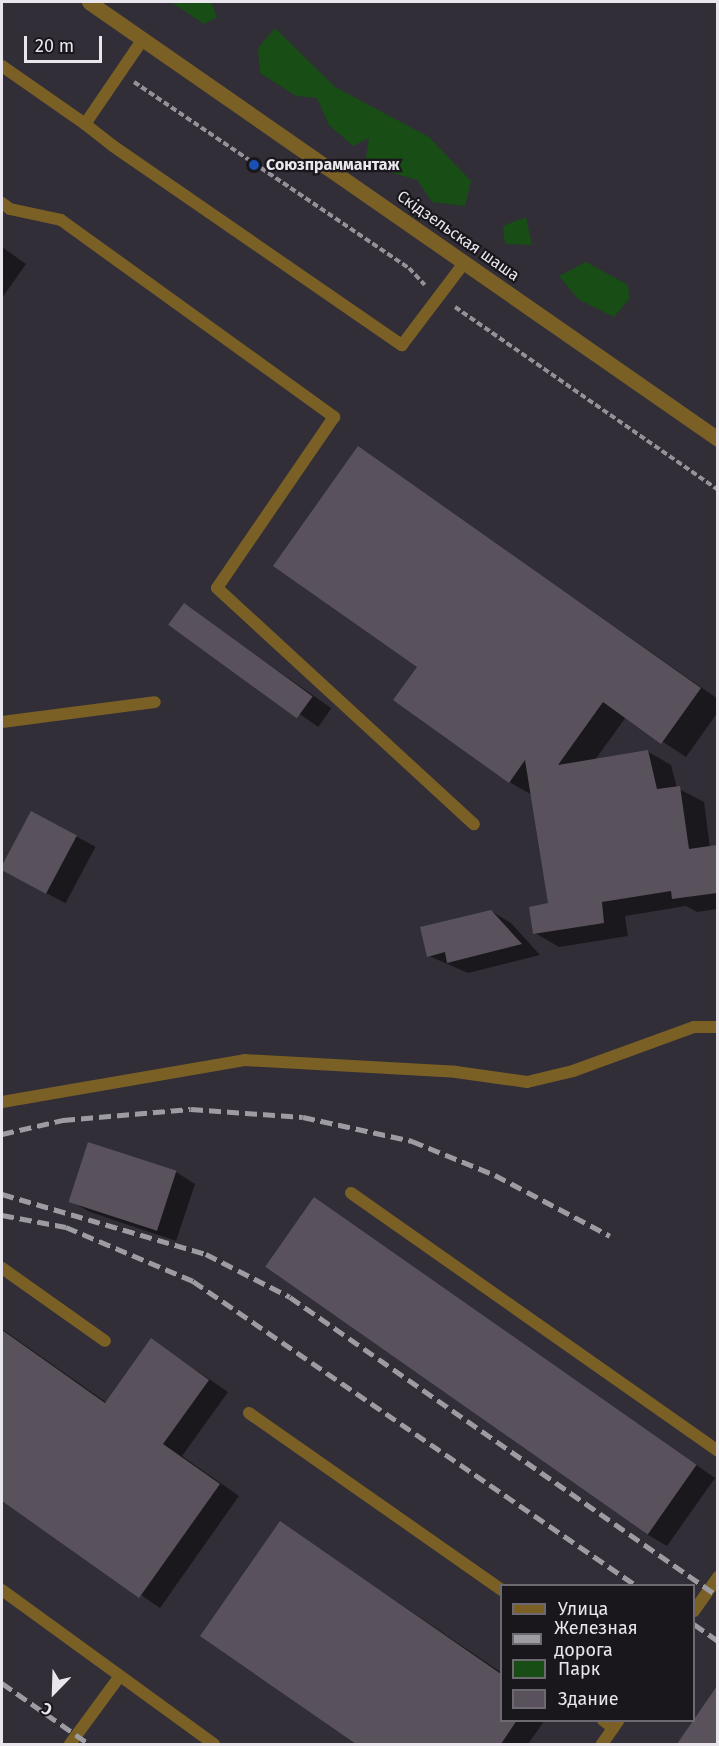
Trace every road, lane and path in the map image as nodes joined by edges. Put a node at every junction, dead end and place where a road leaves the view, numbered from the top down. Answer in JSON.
{"nodes":[{"id":1,"x":89,"y":2,"type":"edge"},
{"id":2,"x":143,"y":39,"type":"junction"},
{"id":3,"x":2,"y":66,"type":"edge"},
{"id":4,"x":120,"y":72,"type":"junction"},
{"id":5,"x":85,"y":124,"type":"junction"},
{"id":6,"x":2,"y":203,"type":"edge"},
{"id":7,"x":464,"y":263,"type":"junction"},
{"id":8,"x":438,"y":298,"type":"junction"},
{"id":9,"x":717,"y":439,"type":"edge"},
{"id":10,"x":717,"y":490,"type":"edge"},
{"id":11,"x":155,"y":702,"type":"dead end"},
{"id":12,"x":2,"y":722,"type":"edge"},
{"id":13,"x":474,"y":824,"type":"dead end"},
{"id":14,"x":717,"y":1027,"type":"edge"},
{"id":15,"x":2,"y":1102,"type":"edge"},
{"id":16,"x":351,"y":1193,"type":"dead end"},
{"id":17,"x":2,"y":1268,"type":"edge"},
{"id":18,"x":105,"y":1341,"type":"dead end"},
{"id":19,"x":249,"y":1413,"type":"dead end"},
{"id":20,"x":717,"y":1451,"type":"edge"},
{"id":21,"x":717,"y":1577,"type":"edge"},
{"id":22,"x":500,"y":1589,"type":"edge"},
{"id":23,"x":2,"y":1590,"type":"edge"},
{"id":24,"x":695,"y":1608,"type":"edge"},
{"id":25,"x":120,"y":1676,"type":"junction"},
{"id":26,"x":612,"y":1723,"type":"edge"},
{"id":27,"x":70,"y":1744,"type":"edge"},
{"id":28,"x":214,"y":1744,"type":"edge"},
{"id":29,"x":602,"y":1744,"type":"edge"}],
"edges":[{"from":1,"to":2,"type":"street","name":"Скідзельская шаша"},
{"from":2,"to":4,"type":"lane"},
{"from":2,"to":7,"type":"street","name":"Скідзельская шаша"},
{"from":3,"to":5,"type":"lane"},
{"from":4,"to":5,"type":"lane"},
{"from":4,"to":8,"type":"path"},
{"from":5,"to":8,"type":"lane"},
{"from":6,"to":13,"type":"lane"},
{"from":7,"to":8,"type":"lane"},
{"from":7,"to":9,"type":"street","name":"Скідзельская шаша"},
{"from":8,"to":10,"type":"path"},
{"from":11,"to":12,"type":"lane"},
{"from":14,"to":15,"type":"lane"},
{"from":16,"to":20,"type":"lane"},
{"from":17,"to":18,"type":"lane"},
{"from":19,"to":22,"type":"lane"},
{"from":21,"to":24,"type":"lane"},
{"from":23,"to":25,"type":"lane"},
{"from":25,"to":27,"type":"lane"},
{"from":25,"to":28,"type":"lane"},
{"from":26,"to":29,"type":"lane"}]}
